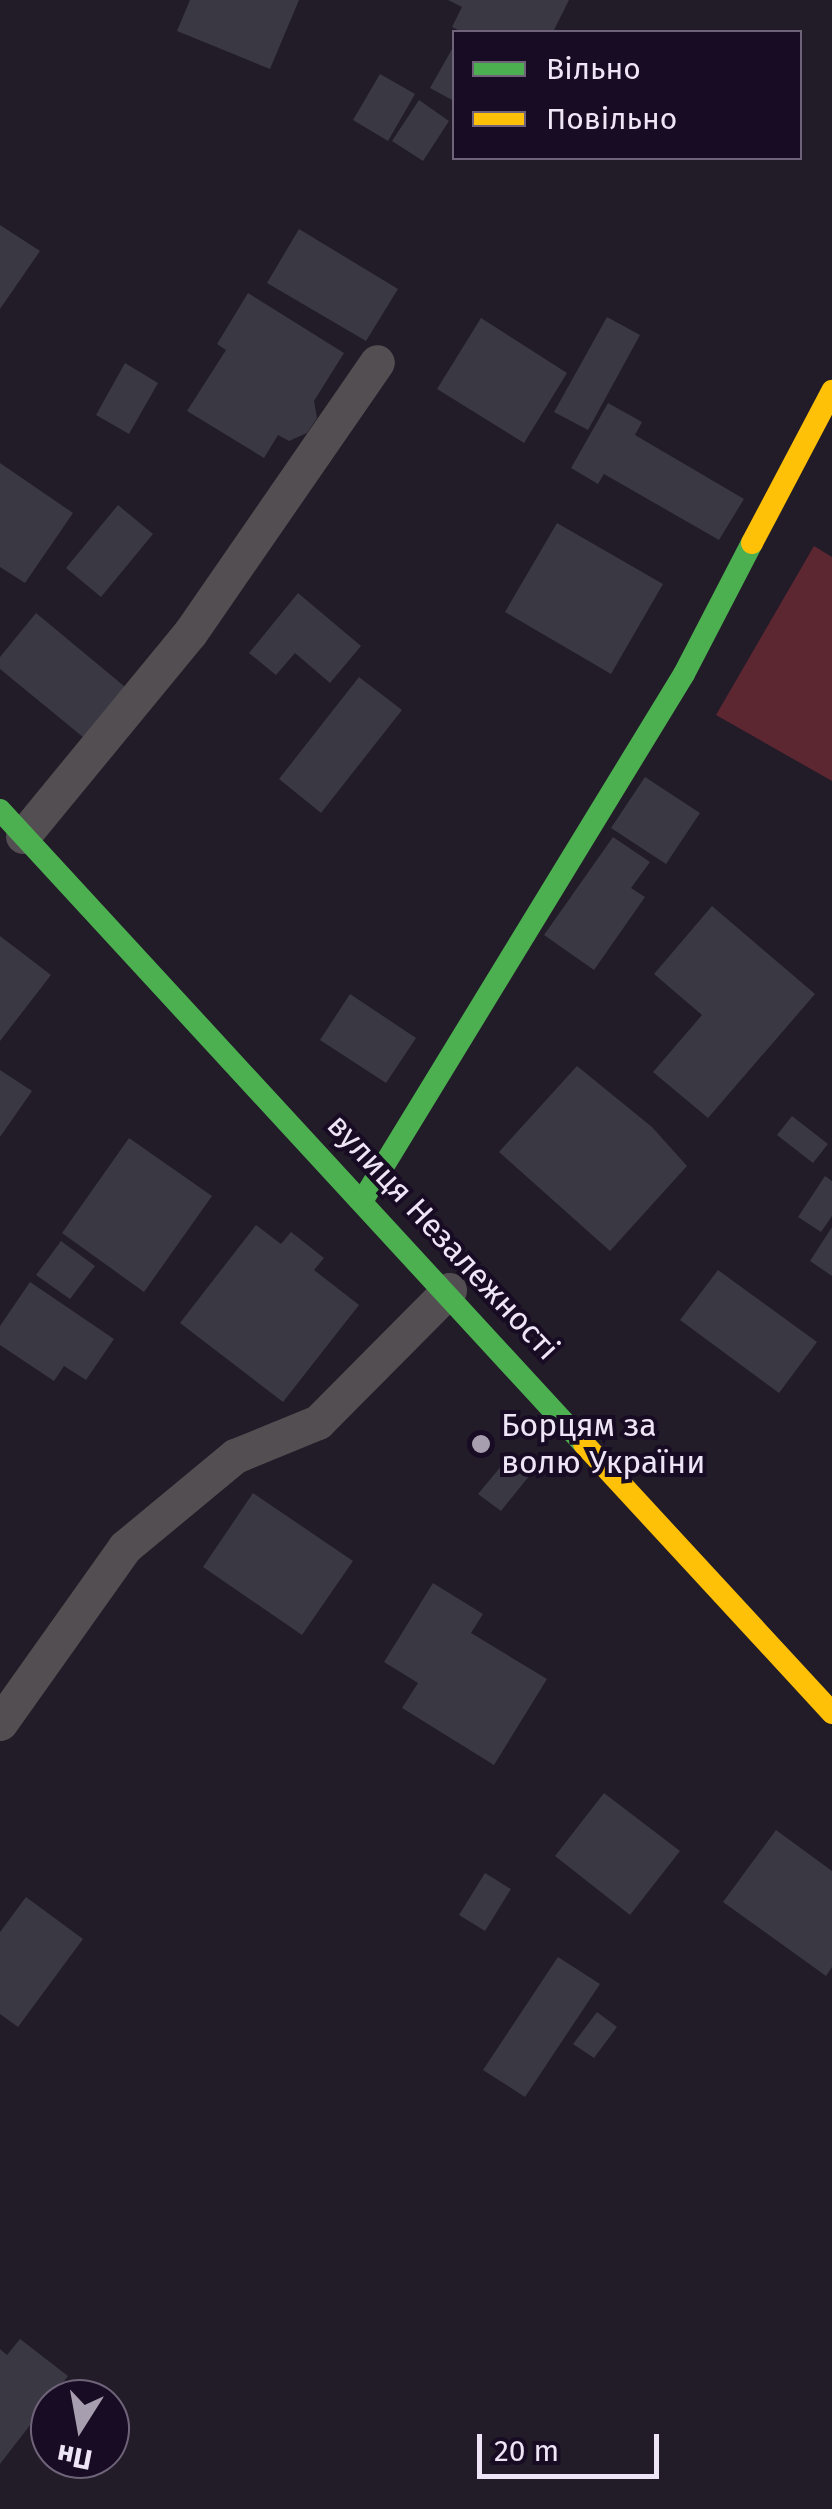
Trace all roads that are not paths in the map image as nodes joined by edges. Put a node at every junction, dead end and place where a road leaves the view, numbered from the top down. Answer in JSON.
{"nodes":[{"id":1,"x":377,"y":362,"type":"dead end"},
{"id":2,"x":832,"y":391,"type":"edge"},
{"id":3,"x":16,"y":827,"type":"edge"},
{"id":4,"x":364,"y":1198,"type":"junction"},
{"id":5,"x":449,"y":1290,"type":"junction"},
{"id":6,"x":832,"y":1713,"type":"edge"},
{"id":7,"x":0,"y":1723,"type":"edge"}],
"edges":[{"from":1,"to":3,"type":"lane"},
{"from":2,"to":4,"type":"street"},
{"from":3,"to":4,"type":"street","name":"вулиця Незалежності"},
{"from":4,"to":5,"type":"street","name":"вулиця Незалежності"},
{"from":5,"to":6,"type":"street","name":"вулиця Незалежності"},
{"from":5,"to":7,"type":"lane"}]}
